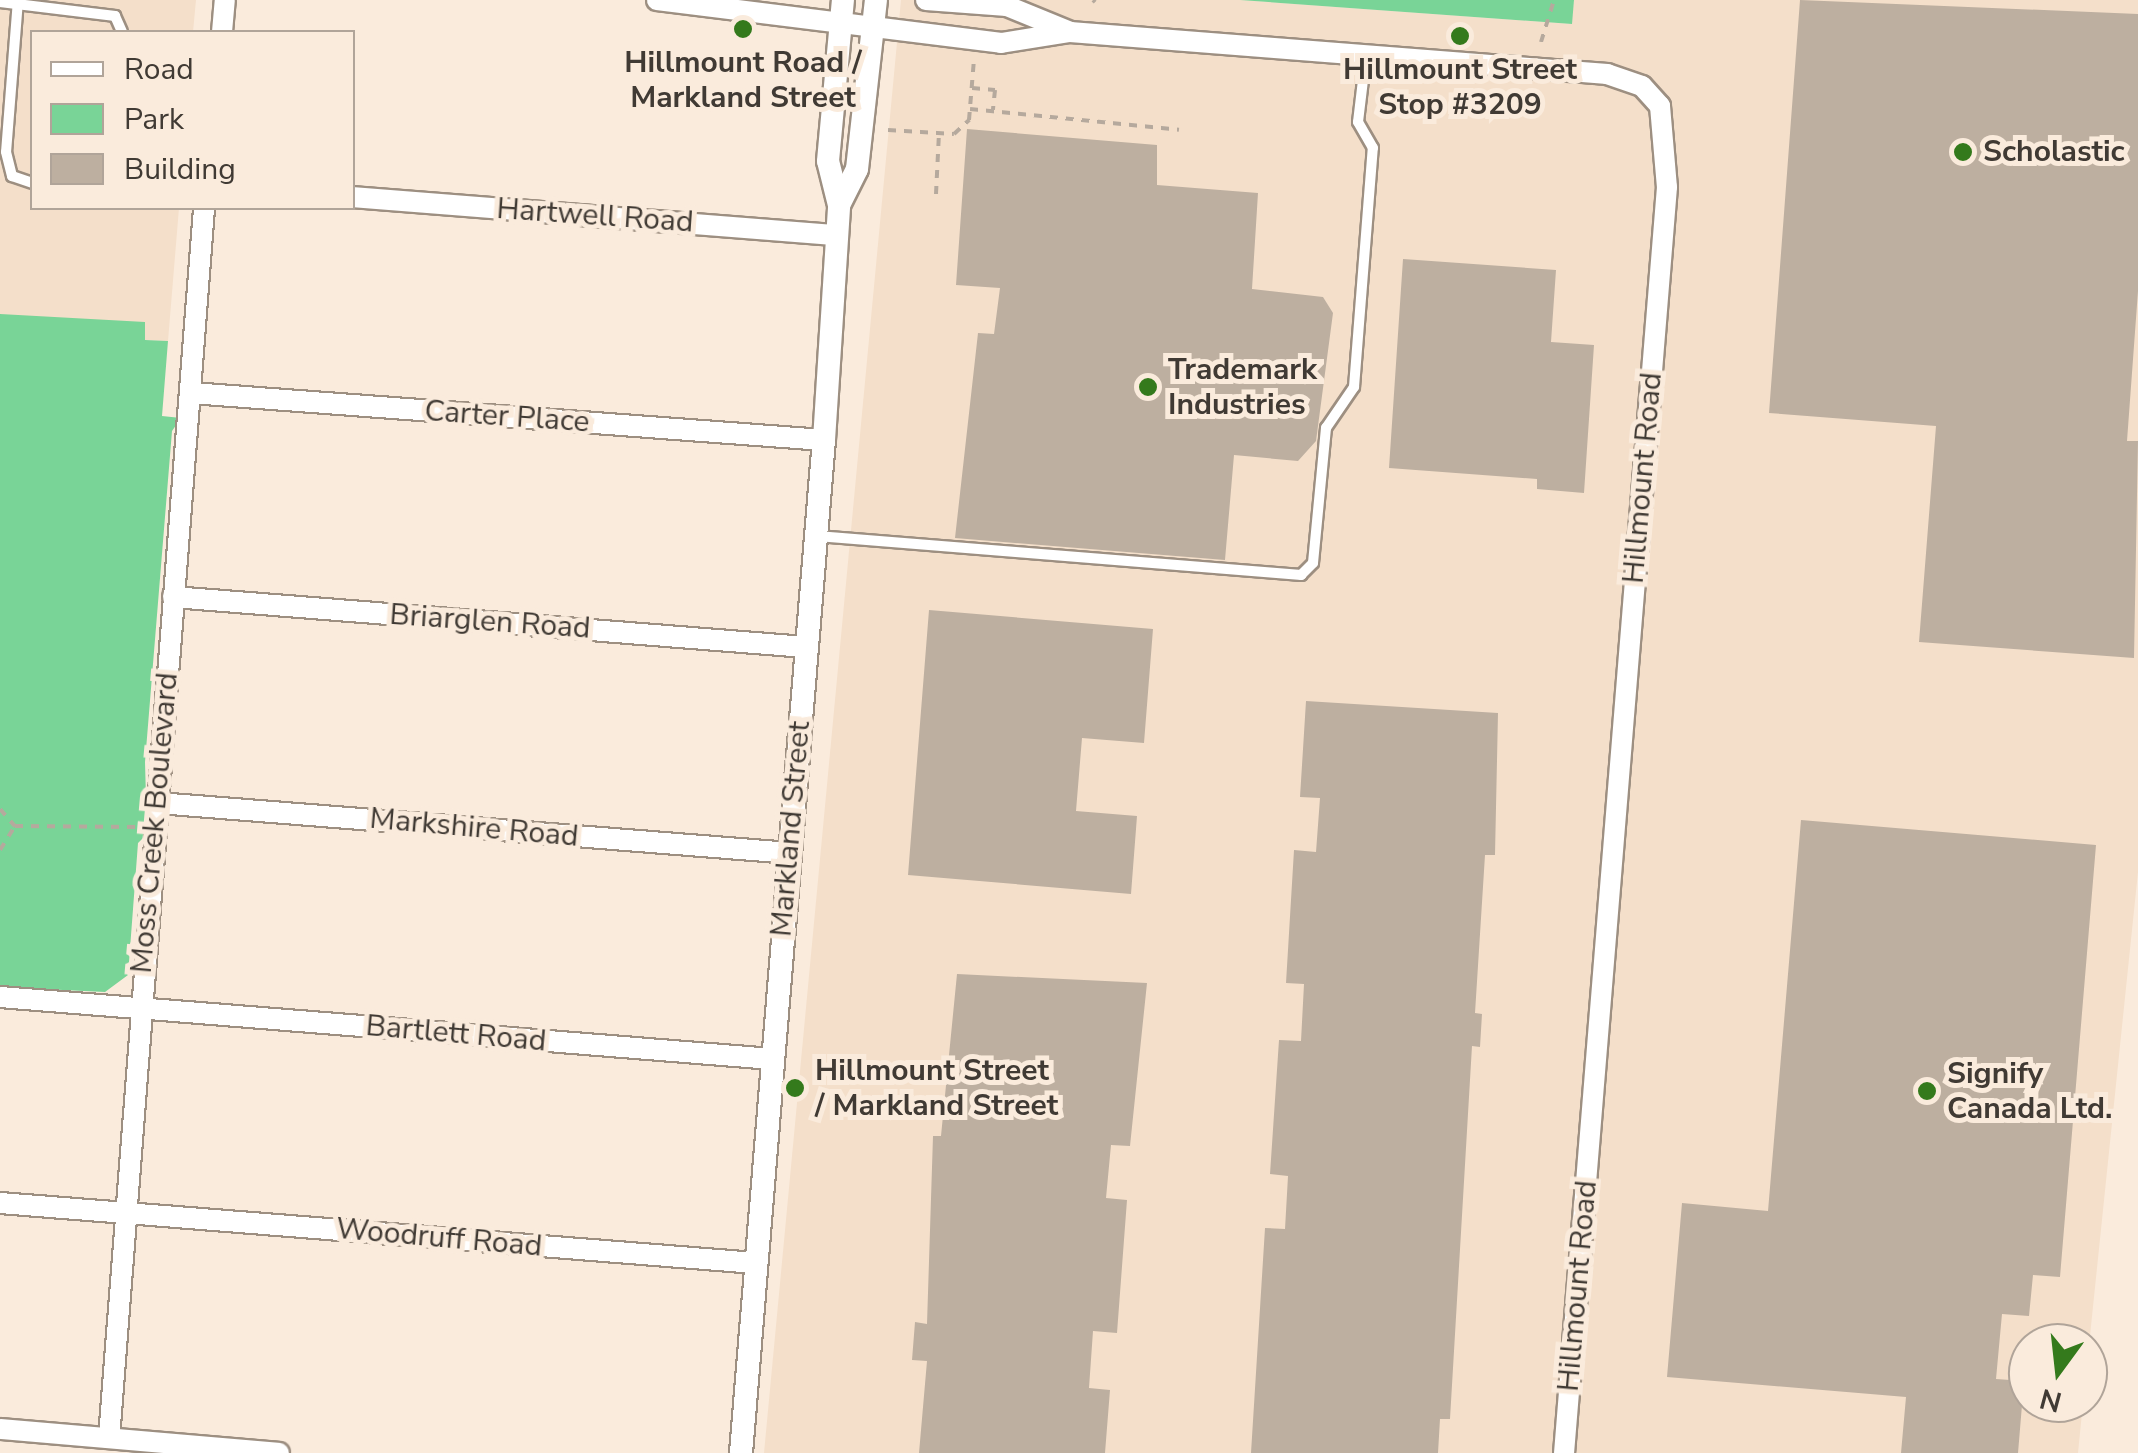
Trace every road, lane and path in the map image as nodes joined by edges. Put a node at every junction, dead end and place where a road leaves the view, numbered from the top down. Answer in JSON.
{"nodes":[{"id":1,"x":225,"y":0,"type":"edge"},
{"id":2,"x":657,"y":0,"type":"edge"},
{"id":3,"x":876,"y":0,"type":"edge"},
{"id":4,"x":926,"y":0,"type":"edge"},
{"id":5,"x":1554,"y":0,"type":"edge"},
{"id":6,"x":0,"y":2,"type":"edge"},
{"id":7,"x":17,"y":2,"type":"edge"},
{"id":8,"x":842,"y":11,"type":"edge"},
{"id":9,"x":121,"y":30,"type":"edge"},
{"id":10,"x":222,"y":30,"type":"edge"},
{"id":11,"x":873,"y":30,"type":"junction"},
{"id":12,"x":1070,"y":32,"type":"junction"},
{"id":13,"x":1541,"y":42,"type":"dead end"},
{"id":14,"x":974,"y":54,"type":"dead end"},
{"id":15,"x":1366,"y":55,"type":"junction"},
{"id":16,"x":972,"y":88,"type":"junction"},
{"id":17,"x":970,"y":108,"type":"junction"},
{"id":18,"x":993,"y":110,"type":"junction"},
{"id":19,"x":888,"y":130,"type":"dead end"},
{"id":20,"x":1180,"y":130,"type":"dead end"},
{"id":21,"x":940,"y":133,"type":"junction"},
{"id":22,"x":30,"y":182,"type":"edge"},
{"id":23,"x":936,"y":194,"type":"dead end"},
{"id":24,"x":355,"y":197,"type":"edge"},
{"id":25,"x":839,"y":205,"type":"junction"},
{"id":26,"x":204,"y":210,"type":"edge"},
{"id":27,"x":837,"y":235,"type":"junction"},
{"id":28,"x":191,"y":393,"type":"junction"},
{"id":29,"x":824,"y":440,"type":"junction"},
{"id":30,"x":816,"y":536,"type":"junction"},
{"id":31,"x":173,"y":597,"type":"junction"},
{"id":32,"x":806,"y":647,"type":"junction"},
{"id":33,"x":158,"y":803,"type":"junction"},
{"id":34,"x":0,"y":809,"type":"edge"},
{"id":35,"x":16,"y":826,"type":"junction"},
{"id":36,"x":144,"y":827,"type":"dead end"},
{"id":37,"x":0,"y":850,"type":"edge"},
{"id":38,"x":790,"y":853,"type":"junction"},
{"id":39,"x":0,"y":997,"type":"edge"},
{"id":40,"x":138,"y":1008,"type":"junction"},
{"id":41,"x":773,"y":1059,"type":"junction"},
{"id":42,"x":0,"y":1203,"type":"edge"},
{"id":43,"x":122,"y":1213,"type":"junction"},
{"id":44,"x":756,"y":1263,"type":"junction"},
{"id":45,"x":0,"y":1429,"type":"edge"},
{"id":46,"x":109,"y":1438,"type":"junction"},
{"id":47,"x":280,"y":1453,"type":"edge"},
{"id":48,"x":742,"y":1453,"type":"edge"},
{"id":49,"x":1564,"y":1453,"type":"edge"}],
"edges":[{"from":1,"to":10,"type":"street"},
{"from":2,"to":8,"type":"street","name":"Hillmount Road"},
{"from":3,"to":11,"type":"street","name":"Markland Street"},
{"from":4,"to":12,"type":"street","name":"Hillmount Road"},
{"from":5,"to":13,"type":"path"},
{"from":6,"to":7,"type":"lane"},
{"from":7,"to":9,"type":"lane"},
{"from":7,"to":22,"type":"lane"},
{"from":8,"to":11,"type":"street","name":"Hillmount Road"},
{"from":8,"to":25,"type":"street","name":"Markland Street"},
{"from":11,"to":12,"type":"street","name":"Hillmount Road"},
{"from":11,"to":25,"type":"street","name":"Markland Street"},
{"from":12,"to":15,"type":"street","name":"Hillmount Road"},
{"from":14,"to":16,"type":"path"},
{"from":15,"to":30,"type":"lane"},
{"from":15,"to":49,"type":"street","name":"Hillmount Road"},
{"from":16,"to":17,"type":"path"},
{"from":16,"to":18,"type":"path"},
{"from":17,"to":18,"type":"path"},
{"from":17,"to":21,"type":"path"},
{"from":18,"to":20,"type":"path"},
{"from":19,"to":21,"type":"path"},
{"from":21,"to":23,"type":"path"},
{"from":24,"to":27,"type":"street","name":"Hartwell Road"},
{"from":25,"to":27,"type":"street","name":"Markland Street"},
{"from":26,"to":28,"type":"street","name":"Moss Creek Boulevard"},
{"from":27,"to":29,"type":"street","name":"Markland Street"},
{"from":28,"to":29,"type":"street","name":"Carter Place"},
{"from":28,"to":31,"type":"street","name":"Moss Creek Boulevard"},
{"from":29,"to":30,"type":"street","name":"Markland Street"},
{"from":30,"to":32,"type":"street","name":"Markland Street"},
{"from":31,"to":32,"type":"street","name":"Briarglen Road"},
{"from":31,"to":33,"type":"street","name":"Moss Creek Boulevard"},
{"from":32,"to":38,"type":"street","name":"Markland Street"},
{"from":33,"to":38,"type":"street","name":"Markshire Road"},
{"from":33,"to":40,"type":"street","name":"Moss Creek Boulevard"},
{"from":34,"to":35,"type":"path"},
{"from":35,"to":36,"type":"path"},
{"from":35,"to":37,"type":"path"},
{"from":38,"to":41,"type":"street","name":"Markland Street"},
{"from":39,"to":40,"type":"street","name":"Bartlett Road"},
{"from":40,"to":41,"type":"street","name":"Bartlett Road"},
{"from":40,"to":43,"type":"street","name":"Moss Creek Boulevard"},
{"from":41,"to":44,"type":"street","name":"Markland Street"},
{"from":42,"to":43,"type":"street","name":"Woodruff Road"},
{"from":43,"to":44,"type":"street","name":"Woodruff Road"},
{"from":43,"to":46,"type":"street","name":"Moss Creek Boulevard"},
{"from":44,"to":48,"type":"street","name":"Markland Street"},
{"from":45,"to":46,"type":"street"},
{"from":46,"to":47,"type":"street"}]}
